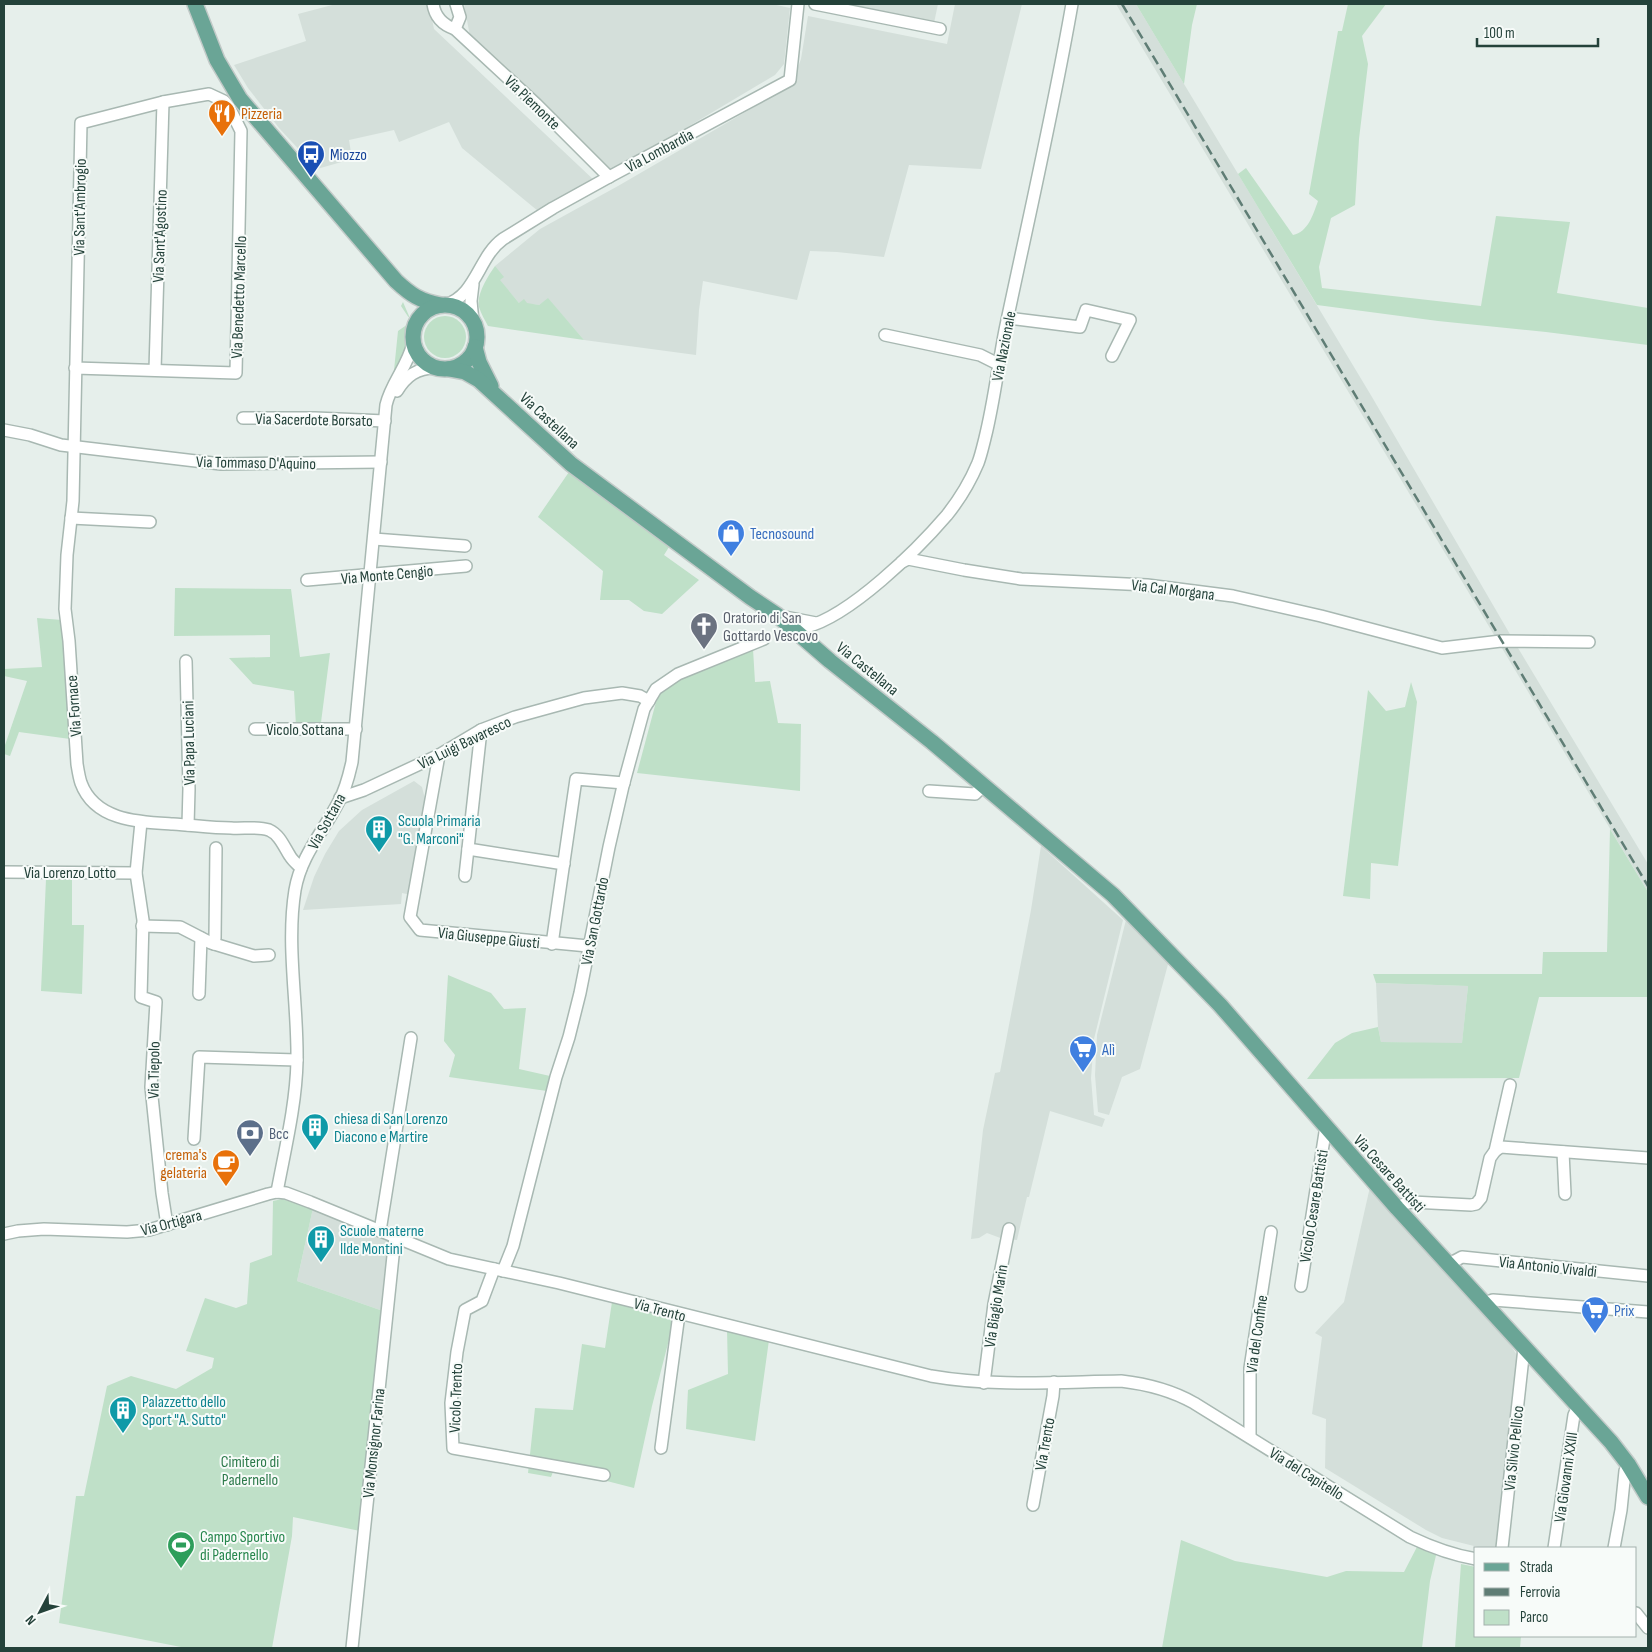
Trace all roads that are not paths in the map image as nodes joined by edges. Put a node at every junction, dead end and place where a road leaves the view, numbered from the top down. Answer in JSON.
{"nodes":[{"id":1,"x":195,"y":4,"type":"edge"},
{"id":2,"x":433,"y":4,"type":"edge"},
{"id":3,"x":456,"y":4,"type":"edge"},
{"id":4,"x":798,"y":4,"type":"edge"},
{"id":5,"x":815,"y":4,"type":"edge"},
{"id":6,"x":1072,"y":4,"type":"edge"},
{"id":7,"x":829,"y":5,"type":"edge"},
{"id":8,"x":455,"y":29,"type":"junction"},
{"id":9,"x":940,"y":29,"type":"dead end"},
{"id":10,"x":232,"y":99,"type":"junction"},
{"id":11,"x":163,"y":102,"type":"junction"},
{"id":12,"x":609,"y":177,"type":"junction"},
{"id":13,"x":476,"y":276,"type":"junction"},
{"id":14,"x":396,"y":281,"type":"junction"},
{"id":15,"x":443,"y":305,"type":"junction"},
{"id":16,"x":1008,"y":318,"type":"junction"},
{"id":17,"x":473,"y":322,"type":"junction"},
{"id":18,"x":885,"y":335,"type":"dead end"},
{"id":19,"x":413,"y":336,"type":"junction"},
{"id":20,"x":475,"y":347,"type":"junction"},
{"id":21,"x":1112,"y":356,"type":"dead end"},
{"id":22,"x":998,"y":364,"type":"junction"},
{"id":23,"x":75,"y":368,"type":"junction"},
{"id":24,"x":442,"y":368,"type":"junction"},
{"id":25,"x":155,"y":370,"type":"junction"},
{"id":26,"x":498,"y":395,"type":"junction"},
{"id":27,"x":242,"y":418,"type":"dead end"},
{"id":28,"x":385,"y":420,"type":"junction"},
{"id":29,"x":4,"y":430,"type":"edge"},
{"id":30,"x":73,"y":447,"type":"junction"},
{"id":31,"x":381,"y":462,"type":"junction"},
{"id":32,"x":71,"y":518,"type":"junction"},
{"id":33,"x":150,"y":522,"type":"dead end"},
{"id":34,"x":374,"y":539,"type":"junction"},
{"id":35,"x":466,"y":546,"type":"dead end"},
{"id":36,"x":900,"y":563,"type":"junction"},
{"id":37,"x":466,"y":566,"type":"dead end"},
{"id":38,"x":370,"y":576,"type":"junction"},
{"id":39,"x":308,"y":580,"type":"dead end"},
{"id":40,"x":777,"y":615,"type":"junction"},
{"id":41,"x":818,"y":624,"type":"junction"},
{"id":42,"x":800,"y":635,"type":"junction"},
{"id":43,"x":764,"y":639,"type":"dead end"},
{"id":44,"x":1589,"y":642,"type":"dead end"},
{"id":45,"x":186,"y":661,"type":"dead end"},
{"id":46,"x":649,"y":701,"type":"junction"},
{"id":47,"x":255,"y":729,"type":"dead end"},
{"id":48,"x":356,"y":730,"type":"junction"},
{"id":49,"x":481,"y":730,"type":"junction"},
{"id":50,"x":439,"y":755,"type":"junction"},
{"id":51,"x":624,"y":783,"type":"junction"},
{"id":52,"x":984,"y":785,"type":"junction"},
{"id":53,"x":929,"y":791,"type":"dead end"},
{"id":54,"x":340,"y":798,"type":"junction"},
{"id":55,"x":141,"y":822,"type":"junction"},
{"id":56,"x":188,"y":825,"type":"junction"},
{"id":57,"x":216,"y":848,"type":"dead end"},
{"id":58,"x":468,"y":849,"type":"junction"},
{"id":59,"x":564,"y":864,"type":"junction"},
{"id":60,"x":301,"y":868,"type":"junction"},
{"id":61,"x":4,"y":872,"type":"edge"},
{"id":62,"x":136,"y":873,"type":"junction"},
{"id":63,"x":465,"y":876,"type":"dead end"},
{"id":64,"x":1096,"y":880,"type":"joint"},
{"id":65,"x":142,"y":926,"type":"junction"},
{"id":66,"x":201,"y":938,"type":"junction"},
{"id":67,"x":214,"y":944,"type":"junction"},
{"id":68,"x":552,"y":944,"type":"junction"},
{"id":69,"x":588,"y":946,"type":"junction"},
{"id":70,"x":269,"y":955,"type":"dead end"},
{"id":71,"x":199,"y":994,"type":"dead end"},
{"id":72,"x":411,"y":1038,"type":"dead end"},
{"id":73,"x":297,"y":1060,"type":"junction"},
{"id":74,"x":1510,"y":1085,"type":"dead end"},
{"id":75,"x":1326,"y":1126,"type":"junction"},
{"id":76,"x":194,"y":1139,"type":"dead end"},
{"id":77,"x":1495,"y":1151,"type":"junction"},
{"id":78,"x":1563,"y":1152,"type":"junction"},
{"id":79,"x":1648,"y":1158,"type":"edge"},
{"id":80,"x":277,"y":1192,"type":"junction"},
{"id":81,"x":1565,"y":1194,"type":"dead end"},
{"id":82,"x":1397,"y":1208,"type":"junction"},
{"id":83,"x":167,"y":1225,"type":"junction"},
{"id":84,"x":1008,"y":1229,"type":"dead end"},
{"id":85,"x":380,"y":1231,"type":"junction"},
{"id":86,"x":1272,"y":1232,"type":"dead end"},
{"id":87,"x":4,"y":1234,"type":"edge"},
{"id":88,"x":395,"y":1237,"type":"junction"},
{"id":89,"x":1449,"y":1264,"type":"junction"},
{"id":90,"x":499,"y":1270,"type":"junction"},
{"id":91,"x":1648,"y":1276,"type":"edge"},
{"id":92,"x":1300,"y":1286,"type":"dead end"},
{"id":93,"x":1484,"y":1303,"type":"junction"},
{"id":94,"x":1648,"y":1312,"type":"edge"},
{"id":95,"x":679,"y":1314,"type":"junction"},
{"id":96,"x":1524,"y":1348,"type":"junction"},
{"id":97,"x":1054,"y":1382,"type":"junction"},
{"id":98,"x":984,"y":1383,"type":"junction"},
{"id":99,"x":1141,"y":1384,"type":"joint"},
{"id":100,"x":1578,"y":1406,"type":"junction"},
{"id":101,"x":1250,"y":1437,"type":"junction"},
{"id":102,"x":661,"y":1448,"type":"dead end"},
{"id":103,"x":1628,"y":1464,"type":"junction"},
{"id":104,"x":604,"y":1475,"type":"dead end"},
{"id":105,"x":1648,"y":1497,"type":"edge"},
{"id":106,"x":1034,"y":1505,"type":"dead end"},
{"id":107,"x":1502,"y":1547,"type":"edge"},
{"id":108,"x":1554,"y":1547,"type":"edge"},
{"id":109,"x":1614,"y":1547,"type":"edge"},
{"id":110,"x":1474,"y":1559,"type":"edge"},
{"id":111,"x":1637,"y":1613,"type":"edge"},
{"id":112,"x":1648,"y":1628,"type":"edge"},
{"id":113,"x":352,"y":1648,"type":"edge"}],
"edges":[{"from":1,"to":10,"type":"main road"},
{"from":2,"to":8,"type":"street","name":"Via Piemonte"},
{"from":3,"to":8,"type":"street"},
{"from":4,"to":12,"type":"street","name":"Via Lombardia"},
{"from":5,"to":7,"type":"street"},
{"from":6,"to":16,"type":"street","name":"Via Nazionale"},
{"from":7,"to":9,"type":"street"},
{"from":8,"to":12,"type":"street","name":"Via Piemonte"},
{"from":10,"to":11,"type":"street","name":"Via Sant'Ambrogio"},
{"from":10,"to":14,"type":"main road"},
{"from":10,"to":25,"type":"street","name":"Via Benedetto Marcello"},
{"from":11,"to":23,"type":"street","name":"Via Sant'Ambrogio"},
{"from":11,"to":25,"type":"street","name":"Via Sant'Agostino"},
{"from":12,"to":13,"type":"street","name":"Via Lombardia"},
{"from":13,"to":15,"type":"street","name":"Via Lombardia"},
{"from":13,"to":17,"type":"street","name":"Via Lombardia"},
{"from":14,"to":15,"type":"main road"},
{"from":14,"to":19,"type":"main road"},
{"from":15,"to":17,"type":"main road"},
{"from":15,"to":19,"type":"main road"},
{"from":16,"to":21,"type":"street"},
{"from":16,"to":22,"type":"street","name":"Via Nazionale"},
{"from":17,"to":20,"type":"main road"},
{"from":18,"to":22,"type":"street"},
{"from":19,"to":24,"type":"main road"},
{"from":19,"to":28,"type":"street","name":"Via Sottana"},
{"from":20,"to":24,"type":"main road"},
{"from":20,"to":26,"type":"main road","name":"Via Castellana"},
{"from":22,"to":36,"type":"street","name":"Via Nazionale"},
{"from":23,"to":25,"type":"street","name":"Via Benedetto Marcello"},
{"from":23,"to":30,"type":"street","name":"Via Sant'Ambrogio"},
{"from":24,"to":26,"type":"main road","name":"Via Castellana"},
{"from":24,"to":28,"type":"street","name":"Via Sottana"},
{"from":26,"to":40,"type":"main road","name":"Via Castellana"},
{"from":27,"to":28,"type":"street","name":"Via Sacerdote Borsato"},
{"from":28,"to":31,"type":"street","name":"Via Sottana"},
{"from":29,"to":30,"type":"street"},
{"from":30,"to":31,"type":"street","name":"Via Tommaso D'Aquino"},
{"from":30,"to":32,"type":"street","name":"Via Fornace"},
{"from":31,"to":34,"type":"street","name":"Via Sottana"},
{"from":32,"to":33,"type":"street"},
{"from":32,"to":55,"type":"street","name":"Via Fornace"},
{"from":34,"to":35,"type":"street"},
{"from":34,"to":38,"type":"street","name":"Via Sottana"},
{"from":36,"to":41,"type":"street","name":"Via Nazionale"},
{"from":36,"to":44,"type":"street","name":"Via Cal Morgana"},
{"from":37,"to":38,"type":"street","name":"Via Monte Cengio"},
{"from":38,"to":39,"type":"street","name":"Via Monte Cengio"},
{"from":38,"to":48,"type":"street","name":"Via Sottana"},
{"from":40,"to":41,"type":"street"},
{"from":40,"to":42,"type":"main road","name":"Via Castellana"},
{"from":41,"to":42,"type":"street","name":"Via Nazionale"},
{"from":42,"to":52,"type":"main road","name":"Via Castellana"},
{"from":43,"to":46,"type":"street","name":"Via San Gottardo"},
{"from":45,"to":56,"type":"street","name":"Via Papa Luciani"},
{"from":46,"to":49,"type":"street","name":"Via Luigi Bavaresco"},
{"from":46,"to":51,"type":"street","name":"Via San Gottardo"},
{"from":47,"to":48,"type":"street","name":"Vicolo Sottana"},
{"from":48,"to":54,"type":"street","name":"Via Sottana"},
{"from":49,"to":50,"type":"street","name":"Via Luigi Bavaresco"},
{"from":49,"to":58,"type":"street"},
{"from":50,"to":54,"type":"street","name":"Via Luigi Bavaresco"},
{"from":50,"to":68,"type":"street","name":"Via Giuseppe Giusti"},
{"from":51,"to":59,"type":"street"},
{"from":51,"to":69,"type":"street","name":"Via San Gottardo"},
{"from":52,"to":53,"type":"street"},
{"from":52,"to":64,"type":"main road","name":"Via Castellana"},
{"from":54,"to":60,"type":"street","name":"Via Sottana"},
{"from":55,"to":56,"type":"street","name":"Via Fornace"},
{"from":55,"to":62,"type":"street","name":"Via Tiepolo"},
{"from":56,"to":60,"type":"street","name":"Via Fornace"},
{"from":57,"to":67,"type":"street"},
{"from":58,"to":59,"type":"street"},
{"from":58,"to":63,"type":"street"},
{"from":59,"to":68,"type":"street"},
{"from":60,"to":73,"type":"street","name":"Via Sottana"},
{"from":61,"to":62,"type":"street","name":"Via Lorenzo Lotto"},
{"from":62,"to":65,"type":"street","name":"Via Tiepolo"},
{"from":64,"to":75,"type":"main road","name":"Via Cesare Battisti"},
{"from":65,"to":66,"type":"street"},
{"from":65,"to":83,"type":"street","name":"Via Tiepolo"},
{"from":66,"to":67,"type":"street"},
{"from":66,"to":71,"type":"street"},
{"from":67,"to":70,"type":"street"},
{"from":68,"to":69,"type":"street","name":"Via Giuseppe Giusti"},
{"from":69,"to":90,"type":"street","name":"Via San Gottardo"},
{"from":72,"to":85,"type":"street"},
{"from":73,"to":76,"type":"street"},
{"from":73,"to":80,"type":"street","name":"Via Sottana"},
{"from":74,"to":77,"type":"street"},
{"from":75,"to":82,"type":"main road","name":"Via Cesare Battisti"},
{"from":75,"to":92,"type":"street","name":"Vicolo Cesare Battisti"},
{"from":77,"to":78,"type":"street"},
{"from":77,"to":82,"type":"street"},
{"from":78,"to":79,"type":"street"},
{"from":78,"to":81,"type":"street"},
{"from":80,"to":83,"type":"street","name":"Via Ortigara"},
{"from":80,"to":85,"type":"street","name":"Via Trento"},
{"from":82,"to":89,"type":"main road","name":"Via Cesare Battisti"},
{"from":83,"to":87,"type":"street","name":"Via Ortigara"},
{"from":84,"to":98,"type":"street","name":"Via Biagio Marin"},
{"from":85,"to":88,"type":"street","name":"Via Trento"},
{"from":86,"to":101,"type":"street","name":"Via del Confine"},
{"from":88,"to":90,"type":"street","name":"Via Trento"},
{"from":88,"to":113,"type":"street","name":"Via Monsignor Farina"},
{"from":89,"to":91,"type":"street","name":"Via Antonio Vivaldi"},
{"from":89,"to":93,"type":"main road","name":"Via Cesare Battisti"},
{"from":90,"to":95,"type":"street","name":"Via Trento"},
{"from":90,"to":104,"type":"street","name":"Vicolo Trento"},
{"from":93,"to":94,"type":"street"},
{"from":93,"to":96,"type":"main road","name":"Via Cesare Battisti"},
{"from":95,"to":98,"type":"street","name":"Via Trento"},
{"from":95,"to":102,"type":"street"},
{"from":96,"to":100,"type":"main road","name":"Via Cesare Battisti"},
{"from":96,"to":107,"type":"street","name":"Via Silvio Pellico"},
{"from":97,"to":98,"type":"street","name":"Via Trento"},
{"from":97,"to":99,"type":"street","name":"Via Trento"},
{"from":97,"to":106,"type":"street","name":"Via Trento"},
{"from":99,"to":101,"type":"street","name":"Via del Capitello"},
{"from":100,"to":103,"type":"main road","name":"Via Cesare Battisti"},
{"from":100,"to":108,"type":"street","name":"Via Giovanni XXIII"},
{"from":101,"to":110,"type":"street","name":"Via del Capitello"},
{"from":103,"to":105,"type":"main road","name":"Via Cesare Battisti"},
{"from":103,"to":109,"type":"street"},
{"from":111,"to":112,"type":"street"}]}
